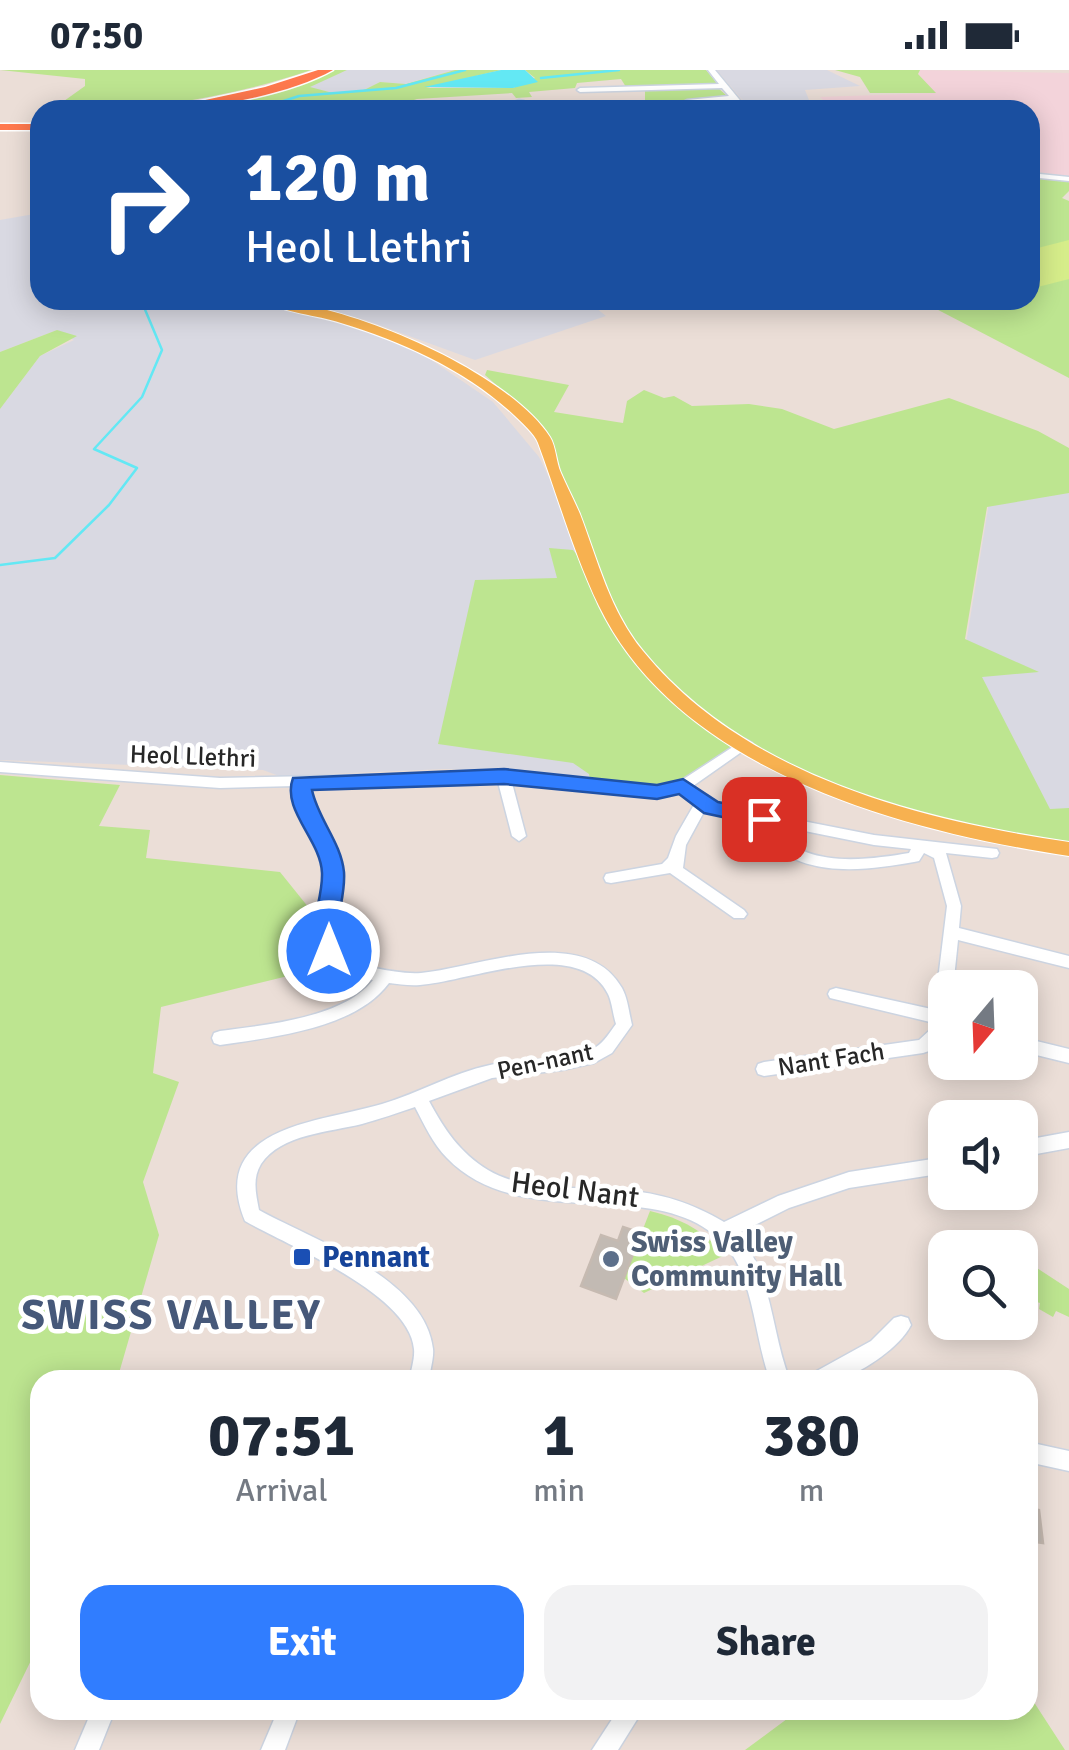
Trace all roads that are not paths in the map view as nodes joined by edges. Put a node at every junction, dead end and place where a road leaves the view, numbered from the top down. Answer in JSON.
{"nodes":[{"id":1,"x":328,"y":70,"type":"edge"},
{"id":2,"x":711,"y":70,"type":"edge"},
{"id":3,"x":724,"y":86,"type":"junction"},
{"id":4,"x":580,"y":90,"type":"dead end"},
{"id":5,"x":734,"y":98,"type":"joint"},
{"id":6,"x":216,"y":100,"type":"edge"},
{"id":7,"x":697,"y":100,"type":"edge"},
{"id":8,"x":30,"y":123,"type":"edge"},
{"id":9,"x":0,"y":125,"type":"edge"},
{"id":10,"x":1040,"y":176,"type":"edge"},
{"id":11,"x":1069,"y":179,"type":"edge"},
{"id":12,"x":306,"y":310,"type":"edge"},
{"id":13,"x":745,"y":743,"type":"junction"},
{"id":14,"x":0,"y":768,"type":"edge"},
{"id":15,"x":504,"y":776,"type":"junction"},
{"id":16,"x":301,"y":783,"type":"junction"},
{"id":17,"x":683,"y":786,"type":"junction"},
{"id":18,"x":702,"y":803,"type":"junction"},
{"id":19,"x":764,"y":819,"type":"junction"},
{"id":20,"x":519,"y":836,"type":"dead end"},
{"id":21,"x":923,"y":846,"type":"junction"},
{"id":22,"x":1069,"y":849,"type":"edge"},
{"id":23,"x":992,"y":853,"type":"dead end"},
{"id":24,"x":673,"y":862,"type":"junction"},
{"id":25,"x":611,"y":878,"type":"dead end"},
{"id":26,"x":739,"y":914,"type":"dead end"},
{"id":27,"x":954,"y":933,"type":"junction"},
{"id":28,"x":1069,"y":962,"type":"edge"},
{"id":29,"x":948,"y":970,"type":"edge"},
{"id":30,"x":385,"y":976,"type":"junction"},
{"id":31,"x":836,"y":994,"type":"dead end"},
{"id":32,"x":928,"y":1013,"type":"edge"},
{"id":33,"x":220,"y":1038,"type":"dead end"},
{"id":34,"x":928,"y":1041,"type":"edge"},
{"id":35,"x":1038,"y":1048,"type":"edge"},
{"id":36,"x":1069,"y":1056,"type":"edge"},
{"id":37,"x":764,"y":1070,"type":"dead end"},
{"id":38,"x":418,"y":1097,"type":"junction"},
{"id":39,"x":1069,"y":1140,"type":"edge"},
{"id":40,"x":1038,"y":1146,"type":"edge"},
{"id":41,"x":928,"y":1168,"type":"edge"},
{"id":42,"x":724,"y":1231,"type":"junction"},
{"id":43,"x":901,"y":1325,"type":"dead end"},
{"id":44,"x":420,"y":1370,"type":"edge"},
{"id":45,"x":777,"y":1370,"type":"edge"},
{"id":46,"x":838,"y":1370,"type":"edge"},
{"id":47,"x":1038,"y":1454,"type":"edge"},
{"id":48,"x":1069,"y":1461,"type":"edge"},
{"id":49,"x":100,"y":1720,"type":"edge"},
{"id":50,"x":284,"y":1720,"type":"edge"},
{"id":51,"x":625,"y":1720,"type":"edge"},
{"id":52,"x":88,"y":1750,"type":"edge"},
{"id":53,"x":272,"y":1750,"type":"edge"},
{"id":54,"x":604,"y":1750,"type":"edge"}],
"edges":[{"from":1,"to":6,"type":"highway"},
{"from":2,"to":3,"type":"street"},
{"from":3,"to":4,"type":"street"},
{"from":3,"to":5,"type":"street"},
{"from":5,"to":7,"type":"street"},
{"from":8,"to":9,"type":"highway"},
{"from":10,"to":11,"type":"street"},
{"from":12,"to":13,"type":"main road"},
{"from":13,"to":17,"type":"street"},
{"from":13,"to":22,"type":"main road"},
{"from":14,"to":16,"type":"street","name":"Heol Llethri"},
{"from":15,"to":16,"type":"street","name":"Heol Llethri"},
{"from":15,"to":17,"type":"street","name":"Heol Llethri"},
{"from":15,"to":20,"type":"street"},
{"from":16,"to":30,"type":"street","name":"Pen-nant"},
{"from":17,"to":18,"type":"street"},
{"from":18,"to":19,"type":"street"},
{"from":18,"to":24,"type":"street"},
{"from":19,"to":21,"type":"street"},
{"from":19,"to":21,"type":"street"},
{"from":21,"to":23,"type":"street"},
{"from":21,"to":27,"type":"street"},
{"from":24,"to":25,"type":"street"},
{"from":24,"to":26,"type":"street"},
{"from":27,"to":28,"type":"street"},
{"from":27,"to":29,"type":"street"},
{"from":30,"to":33,"type":"street"},
{"from":30,"to":38,"type":"street","name":"Pen-nant"},
{"from":31,"to":32,"type":"street"},
{"from":34,"to":37,"type":"street","name":"Nant Fach"},
{"from":35,"to":36,"type":"street"},
{"from":38,"to":42,"type":"street","name":"Heol Nant"},
{"from":38,"to":44,"type":"street","name":"Pen-nant"},
{"from":39,"to":40,"type":"street"},
{"from":41,"to":42,"type":"street"},
{"from":42,"to":45,"type":"street"},
{"from":43,"to":46,"type":"street"},
{"from":47,"to":48,"type":"street"},
{"from":49,"to":52,"type":"street"},
{"from":50,"to":53,"type":"street"},
{"from":51,"to":54,"type":"street"}]}
